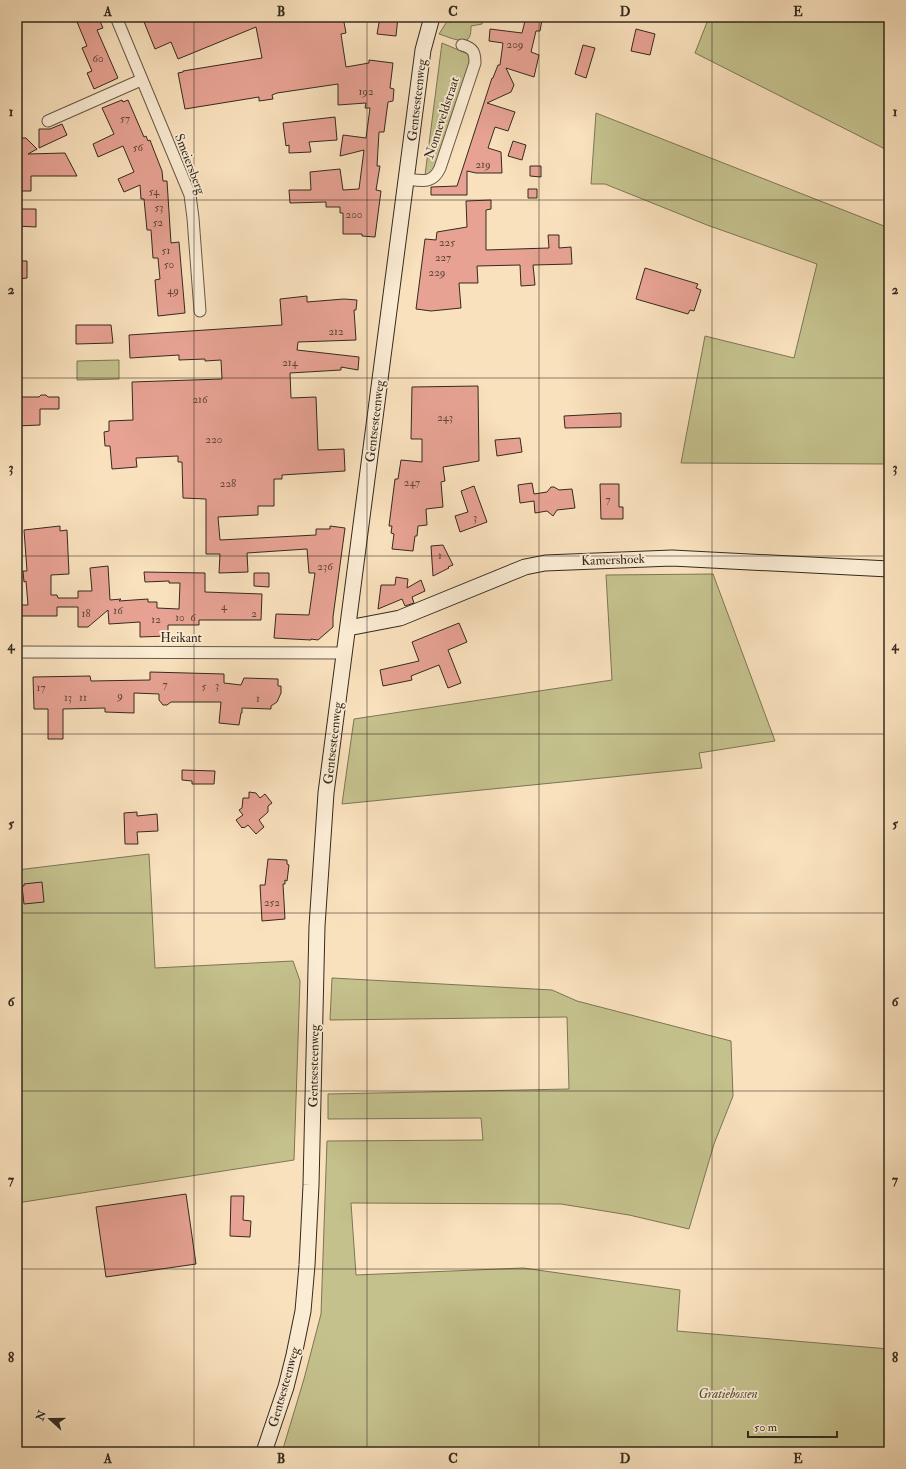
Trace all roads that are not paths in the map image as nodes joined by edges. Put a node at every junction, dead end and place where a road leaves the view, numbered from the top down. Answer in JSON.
{"nodes":[{"id":1,"x":116,"y":17,"type":"edge"},
{"id":2,"x":432,"y":17,"type":"edge"},
{"id":3,"x":442,"y":17,"type":"edge"},
{"id":4,"x":428,"y":33,"type":"junction"},
{"id":5,"x":462,"y":45,"type":"dead end"},
{"id":6,"x":141,"y":80,"type":"junction"},
{"id":7,"x":48,"y":121,"type":"dead end"},
{"id":8,"x":407,"y":179,"type":"junction"},
{"id":9,"x":200,"y":311,"type":"dead end"},
{"id":10,"x":889,"y":569,"type":"edge"},
{"id":11,"x":348,"y":628,"type":"junction"},
{"id":12,"x":17,"y":652,"type":"edge"},
{"id":13,"x":344,"y":653,"type":"junction"},
{"id":14,"x":264,"y":1452,"type":"edge"}],
"edges":[{"from":1,"to":6,"type":"street","name":"Smeiersberg"},
{"from":2,"to":4,"type":"main road","name":"Gentsesteenweg"},
{"from":3,"to":4,"type":"main road","name":"Gentsesteenweg"},
{"from":4,"to":8,"type":"main road","name":"Gentsesteenweg"},
{"from":5,"to":8,"type":"street","name":"Nonneveldstraat"},
{"from":6,"to":7,"type":"street"},
{"from":6,"to":9,"type":"street","name":"Smeiersberg"},
{"from":8,"to":11,"type":"main road","name":"Gentsesteenweg"},
{"from":10,"to":11,"type":"main road","name":"Kamershoek"},
{"from":11,"to":13,"type":"main road","name":"Gentsesteenweg"},
{"from":12,"to":13,"type":"street","name":"Heikant"},
{"from":13,"to":14,"type":"main road","name":"Gentsesteenweg"}]}
